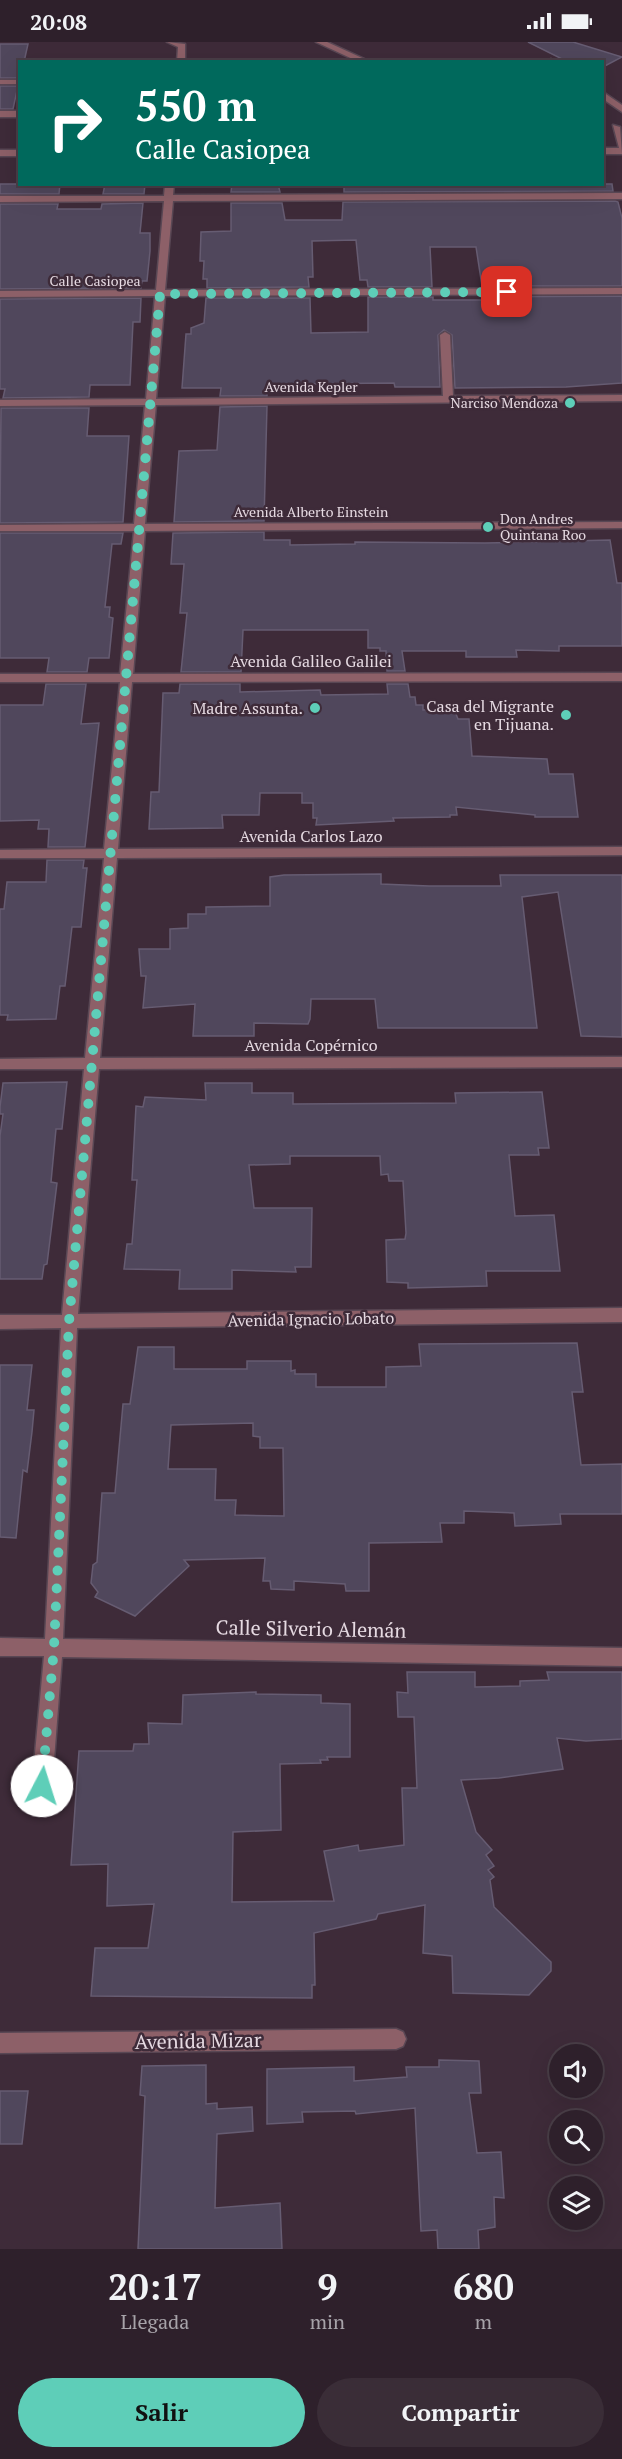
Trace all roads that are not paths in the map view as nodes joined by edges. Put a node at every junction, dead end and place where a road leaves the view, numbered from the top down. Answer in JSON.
{"nodes":[{"id":1,"x":171,"y":42,"type":"edge"},
{"id":2,"x":320,"y":42,"type":"edge"},
{"id":3,"x":181,"y":60,"type":"edge"},
{"id":4,"x":362,"y":60,"type":"edge"},
{"id":5,"x":0,"y":82,"type":"edge"},
{"id":6,"x":18,"y":82,"type":"edge"},
{"id":7,"x":604,"y":96,"type":"edge"},
{"id":8,"x":619,"y":111,"type":"edge"},
{"id":9,"x":0,"y":114,"type":"edge"},
{"id":10,"x":18,"y":114,"type":"edge"},
{"id":11,"x":616,"y":127,"type":"dead end"},
{"id":12,"x":622,"y":149,"type":"edge"},
{"id":13,"x":604,"y":151,"type":"edge"},
{"id":14,"x":0,"y":153,"type":"edge"},
{"id":15,"x":18,"y":153,"type":"edge"},
{"id":16,"x":440,"y":186,"type":"edge"},
{"id":17,"x":170,"y":191,"type":"edge"},
{"id":18,"x":622,"y":196,"type":"edge"},
{"id":19,"x":442,"y":197,"type":"junction"},
{"id":20,"x":0,"y":199,"type":"edge"},
{"id":21,"x":622,"y":291,"type":"edge"},
{"id":22,"x":0,"y":294,"type":"edge"},
{"id":23,"x":160,"y":294,"type":"junction"},
{"id":24,"x":446,"y":335,"type":"dead end"},
{"id":25,"x":622,"y":398,"type":"edge"},
{"id":26,"x":448,"y":400,"type":"junction"},
{"id":27,"x":151,"y":402,"type":"junction"},
{"id":28,"x":0,"y":403,"type":"edge"},
{"id":29,"x":622,"y":525,"type":"edge"},
{"id":30,"x":0,"y":528,"type":"edge"},
{"id":31,"x":140,"y":528,"type":"junction"},
{"id":32,"x":127,"y":677,"type":"junction"},
{"id":33,"x":0,"y":678,"type":"edge"},
{"id":34,"x":622,"y":678,"type":"edge"},
{"id":35,"x":622,"y":850,"type":"edge"},
{"id":36,"x":0,"y":854,"type":"edge"},
{"id":37,"x":111,"y":854,"type":"junction"},
{"id":38,"x":622,"y":1062,"type":"edge"},
{"id":39,"x":0,"y":1064,"type":"edge"},
{"id":40,"x":92,"y":1064,"type":"junction"},
{"id":41,"x":622,"y":1316,"type":"edge"},
{"id":42,"x":0,"y":1322,"type":"edge"},
{"id":43,"x":69,"y":1322,"type":"junction"},
{"id":44,"x":0,"y":1647,"type":"edge"},
{"id":45,"x":54,"y":1647,"type":"junction"},
{"id":46,"x":622,"y":1657,"type":"edge"},
{"id":47,"x":42,"y":1786,"type":"dead end"},
{"id":48,"x":396,"y":2039,"type":"dead end"},
{"id":49,"x":0,"y":2043,"type":"edge"}],
"edges":[{"from":1,"to":3,"type":"street"},
{"from":2,"to":4,"type":"street"},
{"from":5,"to":6,"type":"street"},
{"from":7,"to":8,"type":"street"},
{"from":9,"to":10,"type":"street"},
{"from":11,"to":12,"type":"street"},
{"from":12,"to":13,"type":"street"},
{"from":14,"to":15,"type":"street"},
{"from":16,"to":19,"type":"street"},
{"from":17,"to":19,"type":"street"},
{"from":17,"to":20,"type":"street"},
{"from":17,"to":23,"type":"street"},
{"from":18,"to":19,"type":"street"},
{"from":21,"to":23,"type":"street","name":"Calle Casiopea"},
{"from":22,"to":23,"type":"street","name":"Calle Casiopea"},
{"from":23,"to":27,"type":"street"},
{"from":24,"to":26,"type":"street"},
{"from":25,"to":26,"type":"street","name":"Avenida Kepler"},
{"from":26,"to":27,"type":"street","name":"Avenida Kepler"},
{"from":27,"to":28,"type":"street","name":"Avenida Kepler"},
{"from":27,"to":31,"type":"street"},
{"from":29,"to":31,"type":"street","name":"Avenida Alberto Einstein"},
{"from":30,"to":31,"type":"street","name":"Avenida Alberto Einstein"},
{"from":31,"to":32,"type":"street"},
{"from":32,"to":33,"type":"street","name":"Avenida Galileo Galilei"},
{"from":32,"to":34,"type":"street","name":"Avenida Galileo Galilei"},
{"from":32,"to":37,"type":"street"},
{"from":35,"to":37,"type":"street","name":"Avenida Carlos Lazo"},
{"from":36,"to":37,"type":"street","name":"Avenida Carlos Lazo"},
{"from":37,"to":40,"type":"street"},
{"from":38,"to":40,"type":"street","name":"Avenida Copérnico"},
{"from":39,"to":40,"type":"street","name":"Avenida Copérnico"},
{"from":40,"to":43,"type":"street"},
{"from":41,"to":43,"type":"street","name":"Avenida Ignacio Lobato"},
{"from":42,"to":43,"type":"street","name":"Avenida Ignacio Lobato"},
{"from":43,"to":45,"type":"street"},
{"from":44,"to":45,"type":"street","name":"Calle Silverio Alemán"},
{"from":45,"to":46,"type":"street","name":"Calle Silverio Alemán"},
{"from":45,"to":47,"type":"street"},
{"from":48,"to":49,"type":"street","name":"Avenida Mizar"}]}
